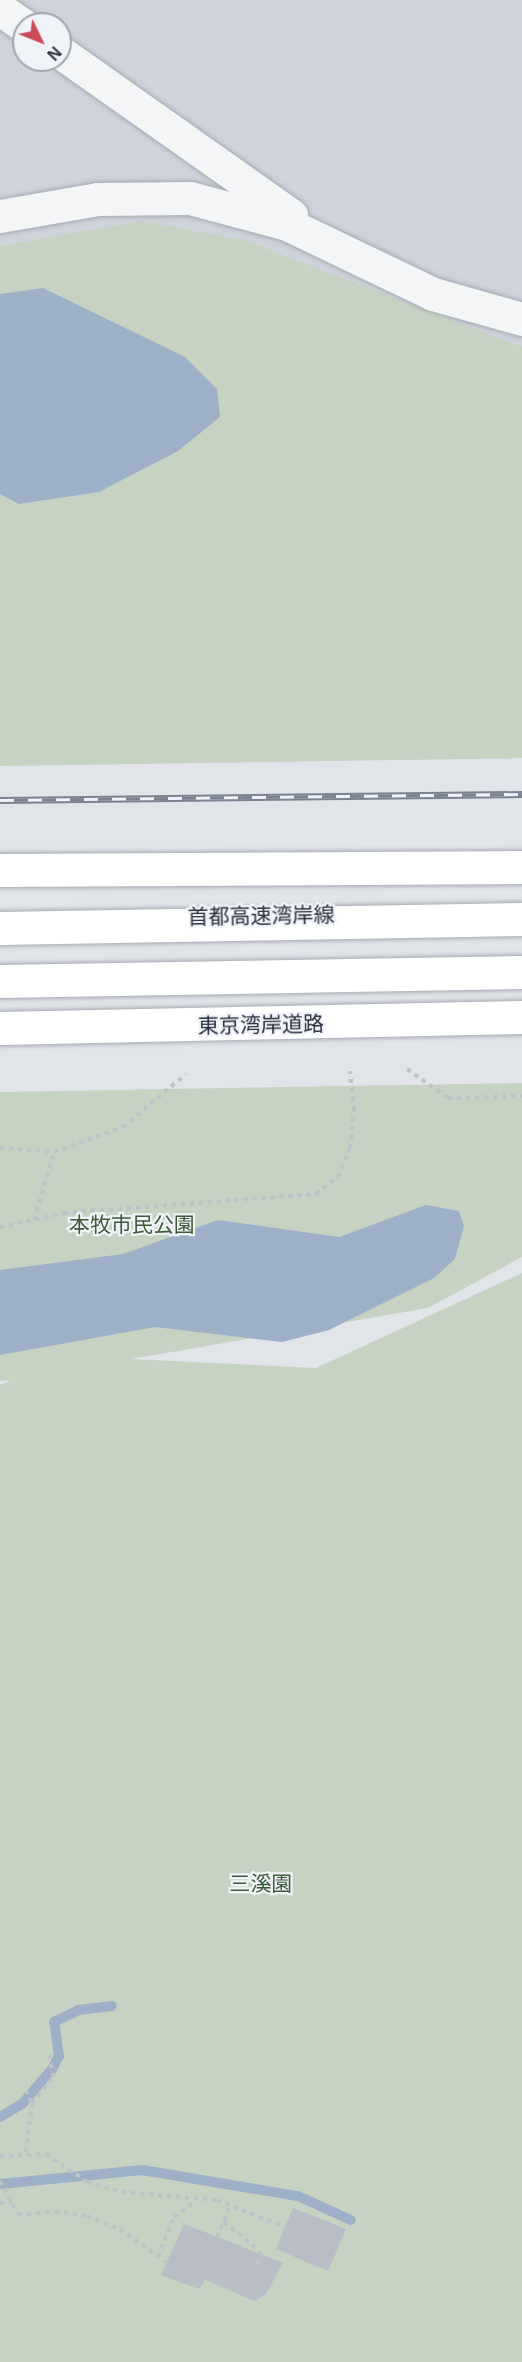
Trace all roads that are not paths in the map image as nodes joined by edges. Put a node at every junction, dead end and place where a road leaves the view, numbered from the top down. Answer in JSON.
{"nodes":[{"id":1,"x":72,"y":60,"type":"edge"},
{"id":2,"x":0,"y":216,"type":"edge"},
{"id":3,"x":326,"y":240,"type":"junction"},
{"id":4,"x":522,"y":319,"type":"edge"},
{"id":5,"x":522,"y":867,"type":"edge"},
{"id":6,"x":0,"y":870,"type":"edge"},
{"id":7,"x":522,"y":912,"type":"edge"},
{"id":8,"x":522,"y":919,"type":"edge"},
{"id":9,"x":0,"y":920,"type":"edge"},
{"id":10,"x":0,"y":928,"type":"edge"},
{"id":11,"x":522,"y":972,"type":"edge"},
{"id":12,"x":0,"y":981,"type":"edge"},
{"id":13,"x":522,"y":984,"type":"edge"},
{"id":14,"x":0,"y":987,"type":"edge"},
{"id":15,"x":522,"y":1017,"type":"edge"},
{"id":16,"x":0,"y":1028,"type":"edge"}],
"edges":[{"from":1,"to":3,"type":"lane"},
{"from":2,"to":3,"type":"lane"},
{"from":3,"to":4,"type":"lane"},
{"from":5,"to":6,"type":"highway"},
{"from":7,"to":9,"type":"highway","name":"首都高速湾岸線"},
{"from":8,"to":10,"type":"highway"},
{"from":11,"to":12,"type":"highway"},
{"from":13,"to":14,"type":"highway"},
{"from":15,"to":16,"type":"highway","name":"東京湾岸道路"}]}
